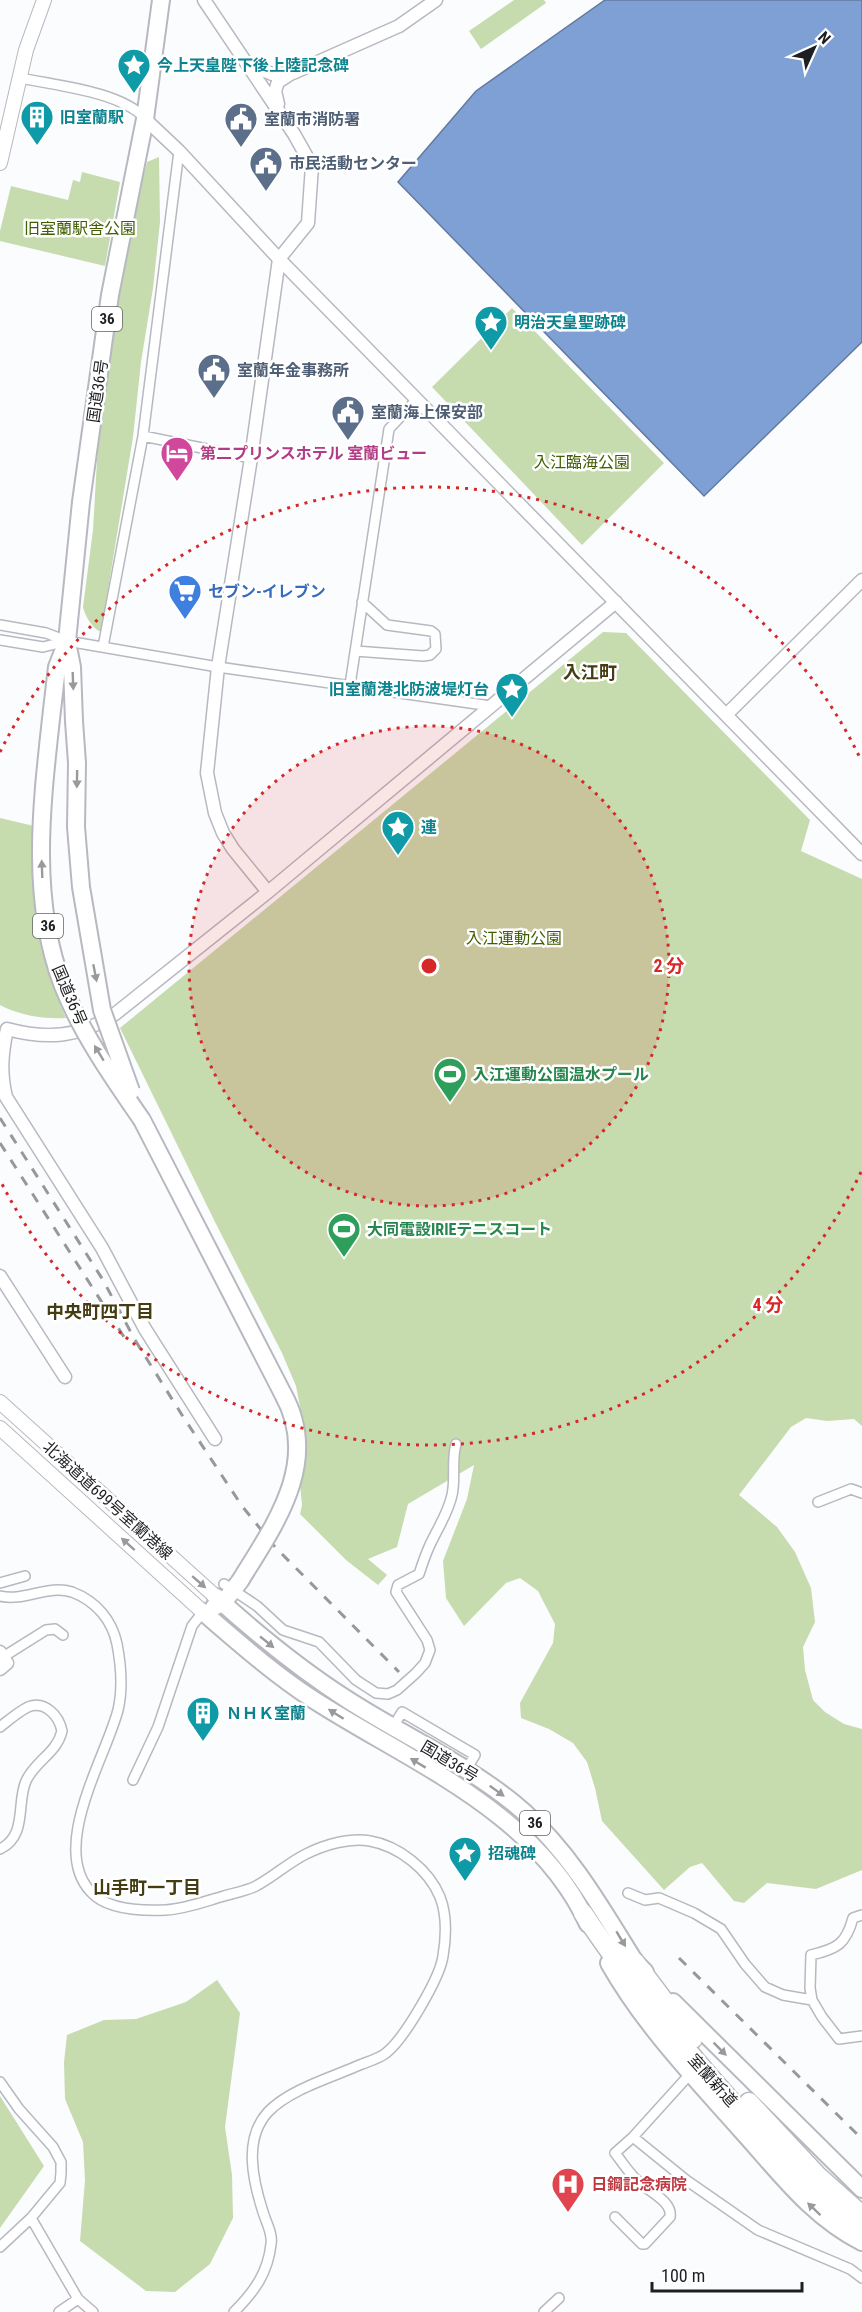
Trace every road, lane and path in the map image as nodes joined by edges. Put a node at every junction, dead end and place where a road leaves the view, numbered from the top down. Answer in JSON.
{"nodes":[{"id":1,"x":44,"y":0,"type":"edge"},
{"id":2,"x":161,"y":0,"type":"edge"},
{"id":3,"x":204,"y":0,"type":"edge"},
{"id":4,"x":436,"y":0,"type":"edge"},
{"id":5,"x":247,"y":63,"type":"junction"},
{"id":6,"x":292,"y":73,"type":"junction"},
{"id":7,"x":21,"y":78,"type":"junction"},
{"id":8,"x":279,"y":112,"type":"junction"},
{"id":9,"x":146,"y":119,"type":"junction"},
{"id":10,"x":179,"y":151,"type":"junction"},
{"id":11,"x":0,"y":163,"type":"edge"},
{"id":12,"x":279,"y":259,"type":"junction"},
{"id":13,"x":417,"y":399,"type":"junction"},
{"id":14,"x":143,"y":436,"type":"junction"},
{"id":15,"x":251,"y":458,"type":"junction"},
{"id":16,"x":862,"y":580,"type":"edge"},
{"id":17,"x":616,"y":602,"type":"junction"},
{"id":18,"x":363,"y":603,"type":"junction"},
{"id":19,"x":0,"y":625,"type":"edge"},
{"id":20,"x":0,"y":640,"type":"edge"},
{"id":21,"x":67,"y":641,"type":"junction"},
{"id":22,"x":103,"y":647,"type":"junction"},
{"id":23,"x":355,"y":651,"type":"junction"},
{"id":24,"x":218,"y":667,"type":"junction"},
{"id":25,"x":350,"y":685,"type":"junction"},
{"id":26,"x":491,"y":706,"type":"junction"},
{"id":27,"x":726,"y":715,"type":"junction"},
{"id":28,"x":862,"y":854,"type":"edge"},
{"id":29,"x":268,"y":892,"type":"junction"},
{"id":30,"x":2,"y":1027,"type":"edge"},
{"id":31,"x":141,"y":1120,"type":"junction"},
{"id":32,"x":0,"y":1276,"type":"edge"},
{"id":33,"x":65,"y":1377,"type":"dead end"},
{"id":34,"x":0,"y":1402,"type":"edge"},
{"id":35,"x":0,"y":1428,"type":"edge"},
{"id":36,"x":215,"y":1439,"type":"dead end"},
{"id":37,"x":456,"y":1444,"type":"dead end"},
{"id":38,"x":862,"y":1492,"type":"edge"},
{"id":39,"x":818,"y":1502,"type":"dead end"},
{"id":40,"x":25,"y":1576,"type":"dead end"},
{"id":41,"x":0,"y":1583,"type":"edge"},
{"id":42,"x":228,"y":1588,"type":"junction"},
{"id":43,"x":0,"y":1596,"type":"edge"},
{"id":44,"x":203,"y":1612,"type":"junction"},
{"id":45,"x":58,"y":1636,"type":"dead end"},
{"id":46,"x":2,"y":1654,"type":"edge"},
{"id":47,"x":0,"y":1670,"type":"edge"},
{"id":48,"x":0,"y":1727,"type":"edge"},
{"id":49,"x":133,"y":1780,"type":"dead end"},
{"id":50,"x":0,"y":1849,"type":"edge"},
{"id":51,"x":628,"y":1893,"type":"dead end"},
{"id":52,"x":583,"y":1913,"type":"junction"},
{"id":53,"x":862,"y":1915,"type":"edge"},
{"id":54,"x":635,"y":1962,"type":"junction"},
{"id":55,"x":812,"y":2000,"type":"junction"},
{"id":56,"x":862,"y":2036,"type":"edge"},
{"id":57,"x":685,"y":2039,"type":"junction"},
{"id":58,"x":690,"y":2074,"type":"junction"},
{"id":59,"x":0,"y":2082,"type":"edge"},
{"id":60,"x":633,"y":2137,"type":"junction"},
{"id":61,"x":862,"y":2189,"type":"edge"},
{"id":62,"x":862,"y":2215,"type":"edge"},
{"id":63,"x":615,"y":2217,"type":"dead end"},
{"id":64,"x":30,"y":2218,"type":"junction"},
{"id":65,"x":862,"y":2231,"type":"edge"},
{"id":66,"x":862,"y":2242,"type":"edge"},
{"id":67,"x":0,"y":2247,"type":"edge"},
{"id":68,"x":862,"y":2278,"type":"edge"},
{"id":69,"x":559,"y":2298,"type":"dead end"},
{"id":70,"x":78,"y":2299,"type":"junction"},
{"id":71,"x":59,"y":2312,"type":"edge"},
{"id":72,"x":93,"y":2312,"type":"edge"},
{"id":73,"x":234,"y":2312,"type":"edge"},
{"id":74,"x":544,"y":2312,"type":"edge"}],
"edges":[{"from":1,"to":7,"type":"main road"},
{"from":2,"to":9,"type":"highway","name":"国道36号","number":"36"},
{"from":3,"to":5,"type":"street"},
{"from":4,"to":6,"type":"street"},
{"from":5,"to":6,"type":"street"},
{"from":5,"to":8,"type":"street"},
{"from":6,"to":8,"type":"street"},
{"from":7,"to":9,"type":"street"},
{"from":7,"to":11,"type":"main road"},
{"from":8,"to":12,"type":"street"},
{"from":9,"to":10,"type":"street"},
{"from":9,"to":21,"type":"highway","name":"国道36号","number":"36"},
{"from":10,"to":12,"type":"street"},
{"from":10,"to":14,"type":"street"},
{"from":12,"to":13,"type":"street"},
{"from":12,"to":15,"type":"street"},
{"from":13,"to":17,"type":"street"},
{"from":13,"to":18,"type":"street"},
{"from":14,"to":15,"type":"street"},
{"from":14,"to":22,"type":"street"},
{"from":15,"to":24,"type":"street"},
{"from":16,"to":27,"type":"street"},
{"from":17,"to":26,"type":"street"},
{"from":17,"to":27,"type":"street"},
{"from":18,"to":23,"type":"street"},
{"from":18,"to":23,"type":"street"},
{"from":19,"to":21,"type":"street"},
{"from":20,"to":21,"type":"street"},
{"from":21,"to":22,"type":"street"},
{"from":21,"to":31,"type":"highway","name":"国道36号","number":"36","one_way":true,"bridge":true},
{"from":31,"to":21,"type":"highway","name":"国道36号","number":"36","one_way":true,"bridge":true},
{"from":22,"to":24,"type":"street"},
{"from":23,"to":25,"type":"street"},
{"from":24,"to":25,"type":"street"},
{"from":24,"to":29,"type":"street"},
{"from":25,"to":26,"type":"street"},
{"from":26,"to":29,"type":"street"},
{"from":27,"to":28,"type":"street"},
{"from":29,"to":30,"type":"street"},
{"from":30,"to":36,"type":"street"},
{"from":31,"to":42,"type":"highway","name":"国道36号","number":"36","bridge":true},
{"from":32,"to":33,"type":"street"},
{"from":34,"to":42,"type":"main road","name":"北海道道699号室蘭港線","one_way":true},
{"from":44,"to":35,"type":"main road","name":"北海道道699号室蘭港線","one_way":true},
{"from":37,"to":42,"type":"street"},
{"from":38,"to":39,"type":"street"},
{"from":40,"to":41,"type":"street"},
{"from":42,"to":44,"type":"highway"},
{"from":42,"to":54,"type":"highway","name":"国道36号","number":"36","one_way":true},
{"from":43,"to":73,"type":"street"},
{"from":44,"to":49,"type":"street"},
{"from":52,"to":44,"type":"highway","name":"国道36号","number":"36","one_way":true},
{"from":45,"to":46,"type":"street"},
{"from":46,"to":47,"type":"street"},
{"from":48,"to":50,"type":"street"},
{"from":51,"to":55,"type":"street"},
{"from":52,"to":57,"type":"highway","name":"室蘭新道","number":"36"},
{"from":52,"to":58,"type":"highway","name":"国道36号"},
{"from":53,"to":55,"type":"street"},
{"from":54,"to":57,"type":"highway","name":"室蘭新道","number":"36"},
{"from":54,"to":61,"type":"highway","name":"国道36号","one_way":true},
{"from":55,"to":56,"type":"street"},
{"from":57,"to":62,"type":"highway","name":"室蘭新道","number":"36"},
{"from":57,"to":65,"type":"highway","name":"室蘭新道","number":"36"},
{"from":58,"to":60,"type":"street"},
{"from":66,"to":58,"type":"highway","name":"国道36号","one_way":true},
{"from":59,"to":64,"type":"street"},
{"from":60,"to":63,"type":"street"},
{"from":60,"to":68,"type":"street"},
{"from":64,"to":67,"type":"street"},
{"from":64,"to":70,"type":"street"},
{"from":69,"to":74,"type":"street"},
{"from":70,"to":71,"type":"street"},
{"from":70,"to":72,"type":"street"}]}
